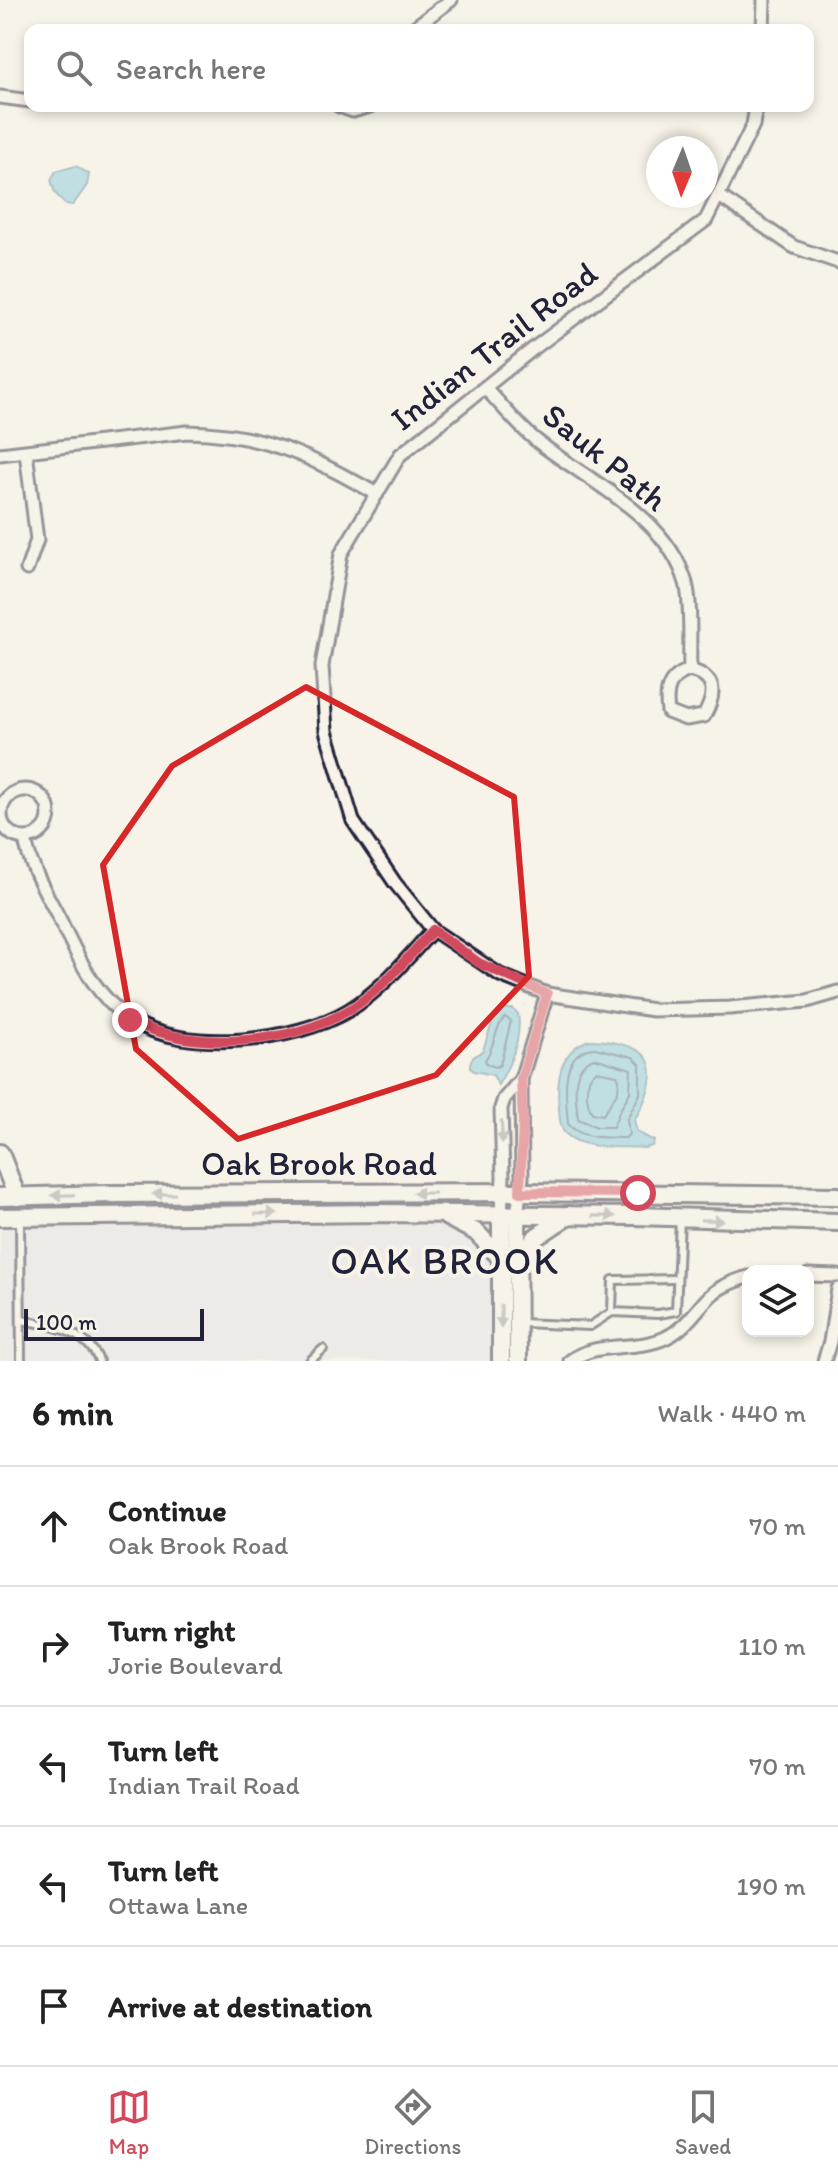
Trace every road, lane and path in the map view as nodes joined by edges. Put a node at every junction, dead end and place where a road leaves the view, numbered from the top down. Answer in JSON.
{"nodes":[{"id":1,"x":451,"y":0,"type":"edge"},
{"id":2,"x":764,"y":0,"type":"edge"},
{"id":3,"x":419,"y":24,"type":"edge"},
{"id":4,"x":763,"y":24,"type":"edge"},
{"id":5,"x":0,"y":97,"type":"edge"},
{"id":6,"x":24,"y":100,"type":"edge"},
{"id":7,"x":755,"y":112,"type":"edge"},
{"id":8,"x":719,"y":196,"type":"junction"},
{"id":9,"x":838,"y":262,"type":"edge"},
{"id":10,"x":485,"y":388,"type":"junction"},
{"id":11,"x":26,"y":452,"type":"junction"},
{"id":12,"x":0,"y":454,"type":"edge"},
{"id":13,"x":377,"y":494,"type":"junction"},
{"id":14,"x":27,"y":569,"type":"dead end"},
{"id":15,"x":690,"y":670,"type":"junction"},
{"id":16,"x":25,"y":839,"type":"junction"},
{"id":17,"x":433,"y":930,"type":"junction"},
{"id":18,"x":838,"y":992,"type":"edge"},
{"id":19,"x":547,"y":994,"type":"junction"},
{"id":20,"x":521,"y":1079,"type":"junction"},
{"id":21,"x":0,"y":1153,"type":"edge"},
{"id":22,"x":520,"y":1192,"type":"junction"},
{"id":23,"x":502,"y":1193,"type":"junction"},
{"id":24,"x":838,"y":1196,"type":"edge"},
{"id":25,"x":9,"y":1197,"type":"edge"},
{"id":26,"x":442,"y":1214,"type":"junction"},
{"id":27,"x":509,"y":1214,"type":"junction"},
{"id":28,"x":569,"y":1215,"type":"junction"},
{"id":29,"x":0,"y":1217,"type":"edge"},
{"id":30,"x":20,"y":1217,"type":"junction"},
{"id":31,"x":680,"y":1219,"type":"junction"},
{"id":32,"x":838,"y":1222,"type":"edge"},
{"id":33,"x":509,"y":1261,"type":"junction"},
{"id":34,"x":814,"y":1275,"type":"edge"},
{"id":35,"x":838,"y":1276,"type":"edge"},
{"id":36,"x":677,"y":1279,"type":"junction"},
{"id":37,"x":742,"y":1279,"type":"edge"},
{"id":38,"x":838,"y":1289,"type":"edge"},
{"id":39,"x":612,"y":1312,"type":"junction"},
{"id":40,"x":21,"y":1320,"type":"junction"},
{"id":41,"x":518,"y":1323,"type":"junction"},
{"id":42,"x":323,"y":1349,"type":"dead end"},
{"id":43,"x":21,"y":1361,"type":"edge"},
{"id":44,"x":99,"y":1361,"type":"edge"},
{"id":45,"x":310,"y":1361,"type":"edge"},
{"id":46,"x":501,"y":1361,"type":"edge"},
{"id":47,"x":518,"y":1361,"type":"edge"},
{"id":48,"x":570,"y":1361,"type":"edge"},
{"id":49,"x":824,"y":1361,"type":"edge"}],
"edges":[{"from":1,"to":3,"type":"street"},
{"from":2,"to":4,"type":"street"},
{"from":5,"to":6,"type":"street"},
{"from":7,"to":8,"type":"street","name":"Indian Trail Road"},
{"from":8,"to":9,"type":"street"},
{"from":8,"to":10,"type":"street","name":"Indian Trail Road"},
{"from":10,"to":13,"type":"street","name":"Indian Trail Road"},
{"from":10,"to":15,"type":"street","name":"Sauk Path"},
{"from":11,"to":12,"type":"street"},
{"from":11,"to":13,"type":"street"},
{"from":11,"to":14,"type":"street"},
{"from":13,"to":17,"type":"street","name":"Indian Trail Road"},
{"from":15,"to":15,"type":"street"},
{"from":16,"to":16,"type":"street"},
{"from":16,"to":17,"type":"street"},
{"from":17,"to":19,"type":"street","name":"Indian Trail Road"},
{"from":18,"to":19,"type":"street","name":"Indian Trail Road"},
{"from":19,"to":20,"type":"street"},
{"from":20,"to":22,"type":"street"},
{"from":20,"to":23,"type":"street","one_way":true},
{"from":21,"to":25,"type":"main road"},
{"from":22,"to":23,"type":"main road","name":"Oak Brook Road"},
{"from":22,"to":24,"type":"main road","name":"Oak Brook Road"},
{"from":22,"to":27,"type":"street"},
{"from":23,"to":25,"type":"main road","name":"Oak Brook Road","one_way":true},
{"from":23,"to":27,"type":"street"},
{"from":25,"to":30,"type":"street"},
{"from":26,"to":27,"type":"main road","name":"Oak Brook Road"},
{"from":30,"to":26,"type":"main road","name":"Oak Brook Road","one_way":true},
{"from":26,"to":33,"type":"main road"},
{"from":27,"to":28,"type":"main road","name":"Oak Brook Road"},
{"from":27,"to":33,"type":"main road"},
{"from":28,"to":31,"type":"main road","name":"Oak Brook Road","one_way":true},
{"from":28,"to":33,"type":"main road"},
{"from":29,"to":30,"type":"main road","name":"Oak Brook Road"},
{"from":30,"to":40,"type":"lane"},
{"from":31,"to":32,"type":"main road","name":"Oak Brook Road","one_way":true},
{"from":31,"to":36,"type":"lane"},
{"from":33,"to":41,"type":"main road"},
{"from":33,"to":46,"type":"main road","one_way":true},
{"from":34,"to":35,"type":"street"},
{"from":36,"to":39,"type":"lane"},
{"from":36,"to":39,"type":"lane"},
{"from":37,"to":48,"type":"street"},
{"from":38,"to":49,"type":"street"},
{"from":39,"to":41,"type":"lane"},
{"from":40,"to":43,"type":"lane"},
{"from":40,"to":44,"type":"lane"},
{"from":41,"to":47,"type":"main road"},
{"from":42,"to":45,"type":"lane"}]}
